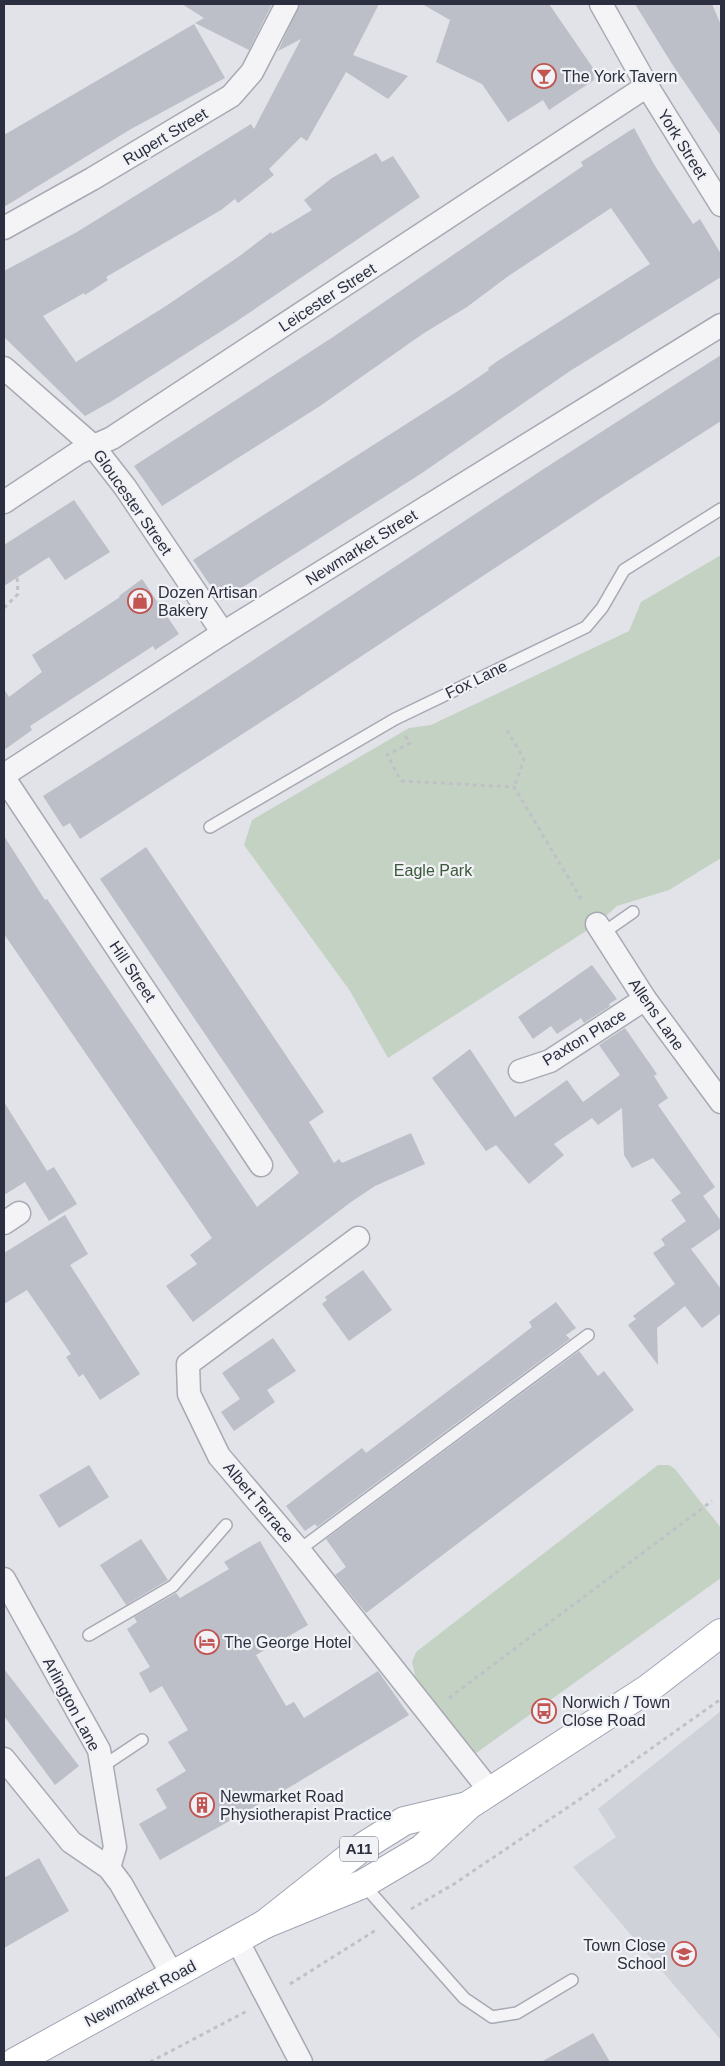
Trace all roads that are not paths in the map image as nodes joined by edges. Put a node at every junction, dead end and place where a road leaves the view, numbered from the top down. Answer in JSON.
{"nodes":[{"id":1,"x":287,"y":4,"type":"edge"},
{"id":2,"x":601,"y":4,"type":"edge"},
{"id":3,"x":647,"y":86,"type":"junction"},
{"id":4,"x":721,"y":205,"type":"edge"},
{"id":5,"x":4,"y":228,"type":"edge"},
{"id":6,"x":721,"y":325,"type":"edge"},
{"id":7,"x":4,"y":368,"type":"edge"},
{"id":8,"x":93,"y":446,"type":"junction"},
{"id":9,"x":4,"y":502,"type":"edge"},
{"id":10,"x":721,"y":509,"type":"edge"},
{"id":11,"x":223,"y":633,"type":"junction"},
{"id":12,"x":4,"y":776,"type":"edge"},
{"id":13,"x":210,"y":827,"type":"dead end"},
{"id":14,"x":633,"y":912,"type":"dead end"},
{"id":15,"x":600,"y":928,"type":"joint"},
{"id":16,"x":645,"y":999,"type":"junction"},
{"id":17,"x":520,"y":1071,"type":"dead end"},
{"id":18,"x":721,"y":1102,"type":"edge"},
{"id":19,"x":262,"y":1165,"type":"dead end"},
{"id":20,"x":358,"y":1238,"type":"dead end"},
{"id":21,"x":588,"y":1335,"type":"dead end"},
{"id":22,"x":226,"y":1526,"type":"dead end"},
{"id":23,"x":299,"y":1550,"type":"junction"},
{"id":24,"x":4,"y":1579,"type":"edge"},
{"id":25,"x":721,"y":1634,"type":"edge"},
{"id":26,"x":89,"y":1635,"type":"dead end"},
{"id":27,"x":142,"y":1740,"type":"dead end"},
{"id":28,"x":4,"y":1759,"type":"edge"},
{"id":29,"x":102,"y":1766,"type":"junction"},
{"id":30,"x":480,"y":1799,"type":"junction"},
{"id":31,"x":109,"y":1868,"type":"junction"},
{"id":32,"x":363,"y":1884,"type":"junction"},
{"id":33,"x":265,"y":1924,"type":"junction"},
{"id":34,"x":237,"y":1940,"type":"junction"},
{"id":35,"x":173,"y":1976,"type":"junction"},
{"id":36,"x":572,"y":1980,"type":"dead end"},
{"id":37,"x":15,"y":2062,"type":"edge"},
{"id":38,"x":301,"y":2062,"type":"edge"}],
"edges":[{"from":1,"to":5,"type":"street","name":"Rupert Street"},
{"from":2,"to":3,"type":"street","name":"York Street"},
{"from":3,"to":4,"type":"street","name":"York Street"},
{"from":3,"to":8,"type":"street","name":"Leicester Street"},
{"from":6,"to":11,"type":"street","name":"Newmarket Street"},
{"from":7,"to":8,"type":"street","name":"Gloucester Street"},
{"from":8,"to":9,"type":"street","name":"Leicester Street"},
{"from":8,"to":11,"type":"street","name":"Gloucester Street"},
{"from":10,"to":13,"type":"lane","name":"Fox Lane"},
{"from":11,"to":12,"type":"street","name":"Newmarket Street"},
{"from":12,"to":19,"type":"street","name":"Hill Street"},
{"from":14,"to":15,"type":"lane"},
{"from":15,"to":16,"type":"street","name":"Allens Lane"},
{"from":16,"to":17,"type":"street","name":"Paxton Place"},
{"from":16,"to":18,"type":"street","name":"Allens Lane"},
{"from":20,"to":23,"type":"street","name":"Albert Terrace"},
{"from":21,"to":23,"type":"lane"},
{"from":22,"to":26,"type":"lane"},
{"from":23,"to":30,"type":"street","name":"Albert Terrace"},
{"from":24,"to":29,"type":"street","name":"Arlington Lane"},
{"from":25,"to":30,"type":"main road","name":"Newmarket Road","number":"A11"},
{"from":27,"to":29,"type":"lane"},
{"from":28,"to":31,"type":"street"},
{"from":29,"to":31,"type":"street","name":"Arlington Lane"},
{"from":30,"to":32,"type":"main road","name":"Newmarket Road","number":"A11"},
{"from":30,"to":33,"type":"main road","name":"Newmarket Road","number":"A11"},
{"from":31,"to":35,"type":"street"},
{"from":32,"to":33,"type":"main road","name":"Newmarket Road","number":"A11"},
{"from":32,"to":36,"type":"lane"},
{"from":33,"to":34,"type":"main road","name":"Newmarket Road","number":"A11"},
{"from":34,"to":35,"type":"main road","name":"Newmarket Road","number":"A11"},
{"from":34,"to":38,"type":"street"},
{"from":35,"to":37,"type":"main road","name":"Newmarket Road","number":"A11"}]}
